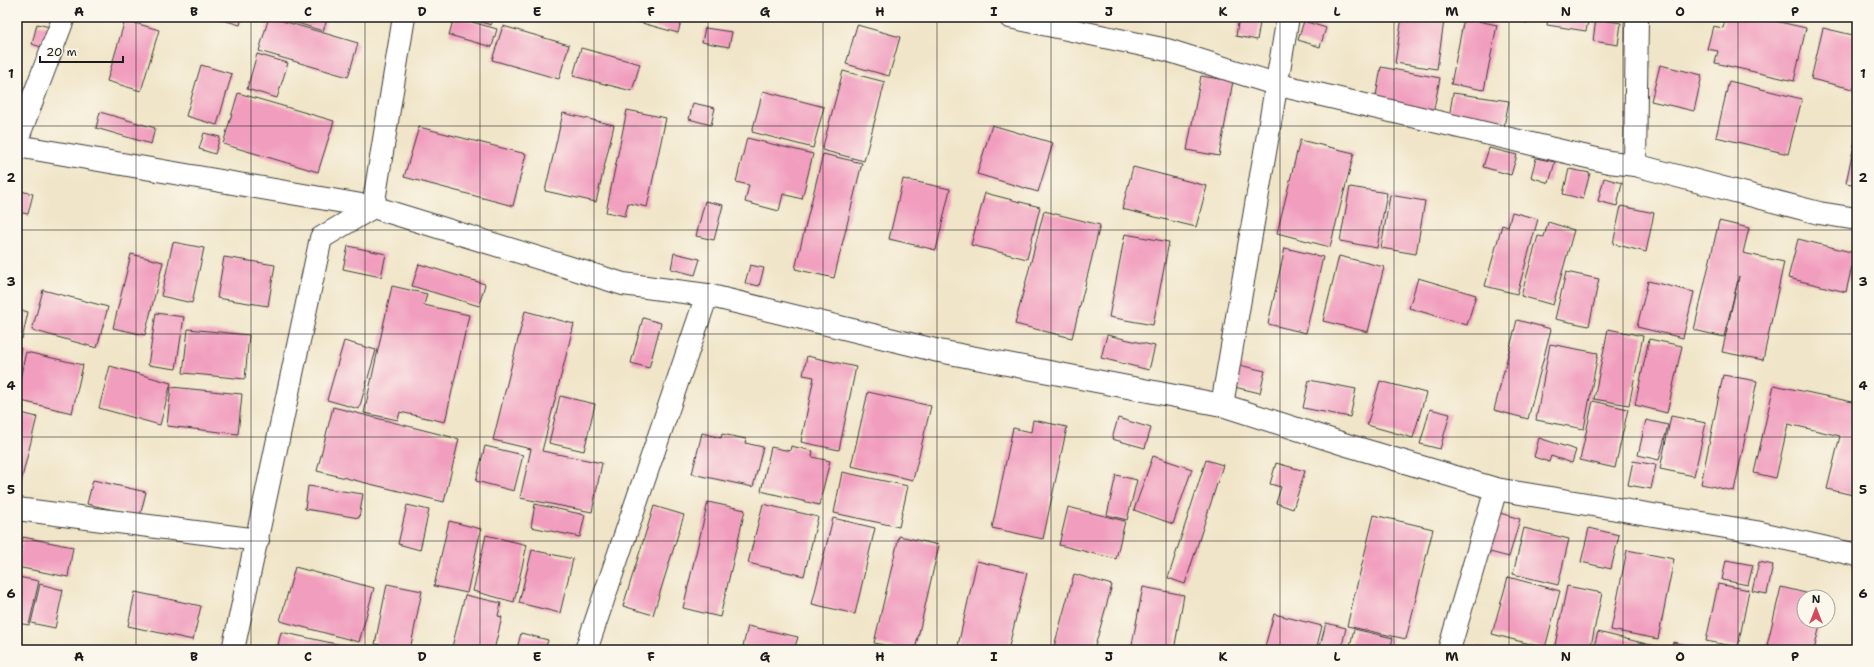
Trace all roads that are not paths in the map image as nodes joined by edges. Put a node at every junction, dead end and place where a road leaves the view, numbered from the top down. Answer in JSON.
{"nodes":[{"id":1,"x":64,"y":17,"type":"edge"},
{"id":2,"x":404,"y":17,"type":"edge"},
{"id":3,"x":1010,"y":17,"type":"edge"},
{"id":4,"x":1288,"y":17,"type":"edge"},
{"id":5,"x":1637,"y":17,"type":"edge"},
{"id":6,"x":1275,"y":84,"type":"junction"},
{"id":7,"x":17,"y":140,"type":"edge"},
{"id":8,"x":17,"y":146,"type":"edge"},
{"id":9,"x":1635,"y":165,"type":"junction"},
{"id":10,"x":373,"y":207,"type":"junction"},
{"id":11,"x":1857,"y":220,"type":"edge"},
{"id":12,"x":707,"y":295,"type":"junction"},
{"id":13,"x":1222,"y":404,"type":"junction"},
{"id":14,"x":1496,"y":489,"type":"junction"},
{"id":15,"x":17,"y":509,"type":"edge"},
{"id":16,"x":258,"y":540,"type":"junction"},
{"id":17,"x":1857,"y":555,"type":"edge"},
{"id":18,"x":591,"y":649,"type":"edge"},
{"id":19,"x":233,"y":650,"type":"edge"},
{"id":20,"x":1449,"y":650,"type":"edge"}],
"edges":[{"from":1,"to":7,"type":"street"},
{"from":2,"to":10,"type":"street"},
{"from":3,"to":6,"type":"street"},
{"from":4,"to":6,"type":"street"},
{"from":5,"to":9,"type":"street"},
{"from":6,"to":9,"type":"street"},
{"from":6,"to":13,"type":"street"},
{"from":8,"to":10,"type":"street"},
{"from":9,"to":11,"type":"street"},
{"from":10,"to":12,"type":"street"},
{"from":10,"to":16,"type":"street"},
{"from":12,"to":13,"type":"street"},
{"from":12,"to":18,"type":"street"},
{"from":13,"to":14,"type":"street"},
{"from":14,"to":17,"type":"street"},
{"from":14,"to":20,"type":"street"},
{"from":15,"to":16,"type":"street"},
{"from":16,"to":19,"type":"street"}]}
